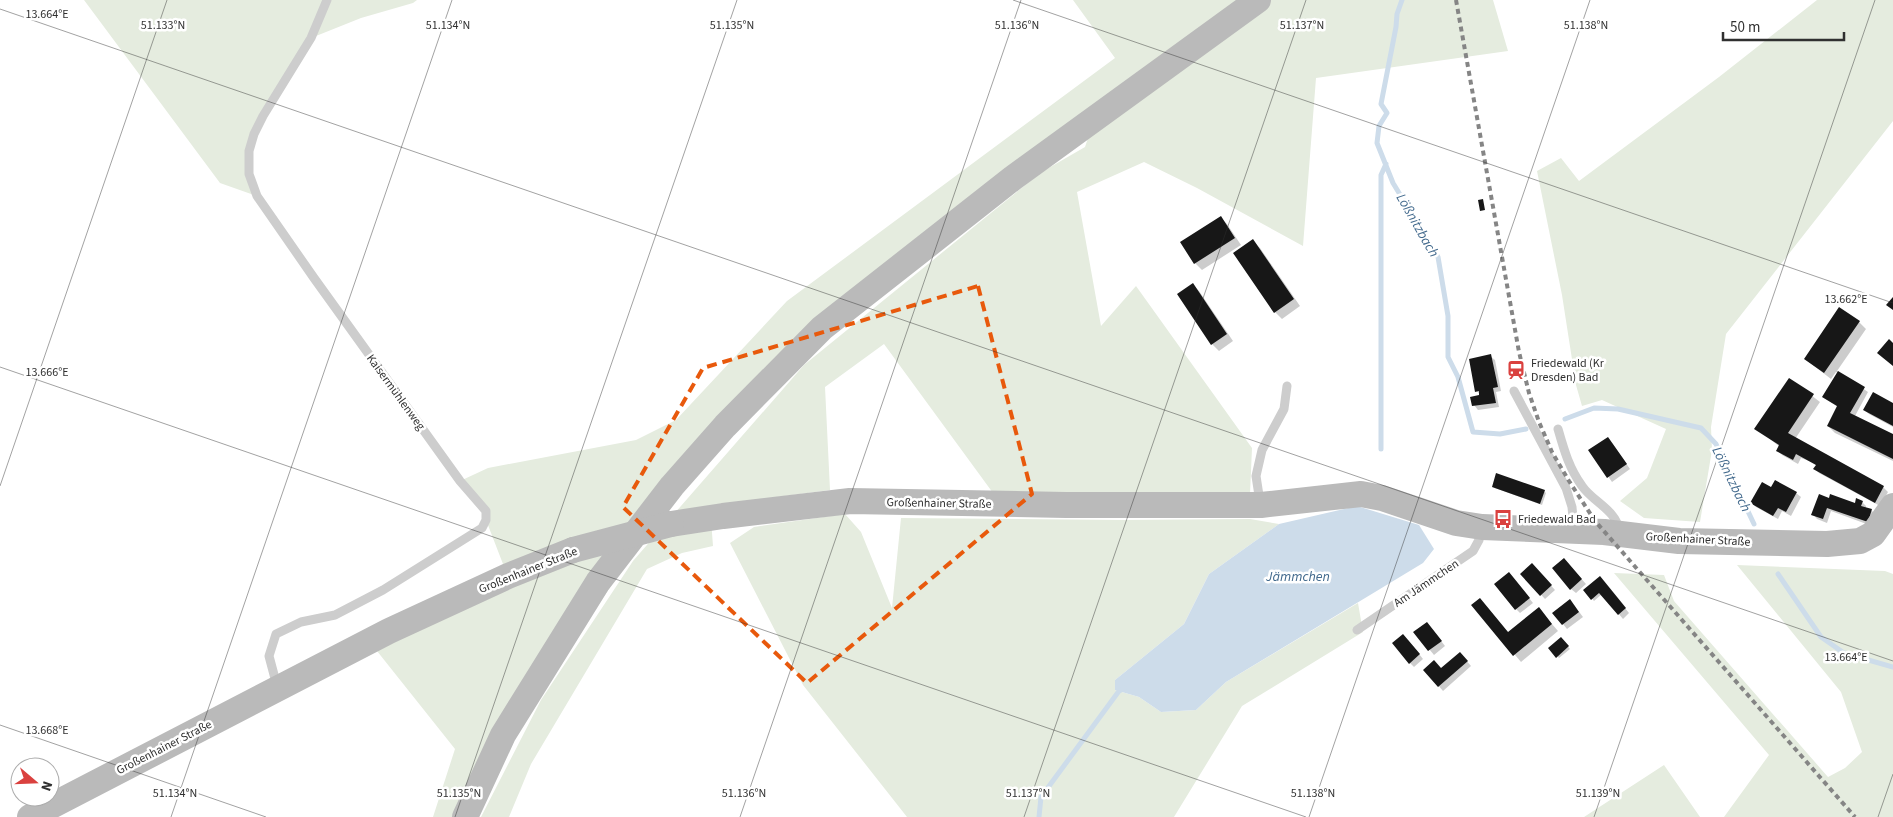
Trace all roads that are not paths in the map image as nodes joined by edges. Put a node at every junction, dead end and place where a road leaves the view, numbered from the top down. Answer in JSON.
{"nodes":[{"id":1,"x":326,"y":0,"type":"edge"},
{"id":2,"x":1258,"y":0,"type":"edge"},
{"id":3,"x":1287,"y":386,"type":"dead end"},
{"id":4,"x":1514,"y":391,"type":"dead end"},
{"id":5,"x":1558,"y":429,"type":"dead end"},
{"id":6,"x":1261,"y":505,"type":"junction"},
{"id":7,"x":1893,"y":506,"type":"edge"},
{"id":8,"x":1482,"y":527,"type":"junction"},
{"id":9,"x":1575,"y":531,"type":"junction"},
{"id":10,"x":1619,"y":534,"type":"junction"},
{"id":11,"x":1357,"y":630,"type":"dead end"},
{"id":12,"x":278,"y":688,"type":"junction"},
{"id":13,"x":30,"y":817,"type":"edge"},
{"id":14,"x":465,"y":817,"type":"edge"}],
"edges":[{"from":1,"to":12,"type":"lane","name":"Kaisermühlenweg"},
{"from":2,"to":14,"type":"street"},
{"from":3,"to":6,"type":"lane"},
{"from":4,"to":9,"type":"lane"},
{"from":5,"to":10,"type":"lane"},
{"from":6,"to":8,"type":"street","name":"Großenhainer Straße"},
{"from":6,"to":12,"type":"street","name":"Großenhainer Straße","bridge":true},
{"from":7,"to":10,"type":"street","name":"Großenhainer Straße"},
{"from":8,"to":9,"type":"street","name":"Großenhainer Straße"},
{"from":8,"to":11,"type":"lane","name":"Am Jämmchen"},
{"from":9,"to":10,"type":"street","name":"Großenhainer Straße"},
{"from":12,"to":13,"type":"street","name":"Großenhainer Straße"}]}
